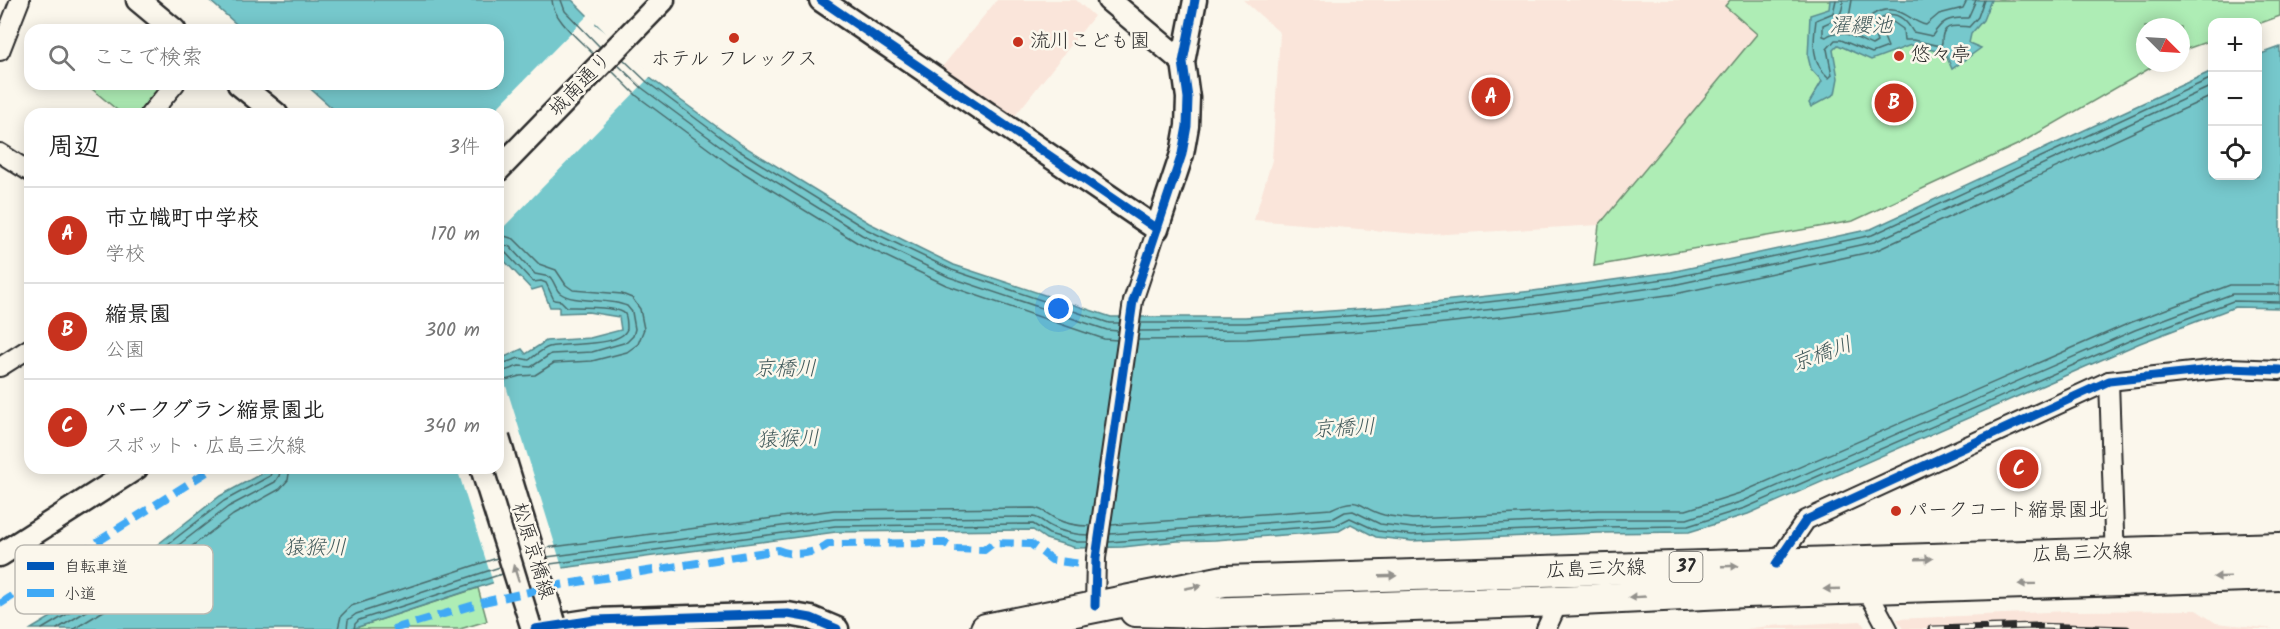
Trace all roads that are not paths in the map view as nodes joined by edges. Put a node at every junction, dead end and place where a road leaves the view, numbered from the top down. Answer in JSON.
{"nodes":[{"id":1,"x":20,"y":0,"type":"edge"},
{"id":2,"x":138,"y":0,"type":"edge"},
{"id":3,"x":663,"y":0,"type":"edge"},
{"id":4,"x":821,"y":0,"type":"edge"},
{"id":5,"x":1109,"y":0,"type":"edge"},
{"id":6,"x":1195,"y":0,"type":"edge"},
{"id":7,"x":167,"y":24,"type":"edge"},
{"id":8,"x":0,"y":51,"type":"edge"},
{"id":9,"x":1183,"y":62,"type":"junction"},
{"id":10,"x":171,"y":90,"type":"edge"},
{"id":11,"x":246,"y":90,"type":"edge"},
{"id":12,"x":155,"y":108,"type":"edge"},
{"id":13,"x":269,"y":108,"type":"edge"},
{"id":14,"x":0,"y":153,"type":"edge"},
{"id":15,"x":504,"y":164,"type":"edge"},
{"id":16,"x":24,"y":168,"type":"edge"},
{"id":17,"x":1157,"y":229,"type":"junction"},
{"id":18,"x":24,"y":352,"type":"edge"},
{"id":19,"x":0,"y":367,"type":"edge"},
{"id":20,"x":2280,"y":370,"type":"edge"},
{"id":21,"x":2109,"y":381,"type":"junction"},
{"id":22,"x":504,"y":454,"type":"edge"},
{"id":23,"x":126,"y":474,"type":"edge"},
{"id":24,"x":484,"y":474,"type":"edge"},
{"id":25,"x":2280,"y":548,"type":"edge"},
{"id":26,"x":1,"y":552,"type":"edge"},
{"id":27,"x":1852,"y":561,"type":"junction"},
{"id":28,"x":1776,"y":564,"type":"junction"},
{"id":29,"x":2116,"y":567,"type":"junction"},
{"id":30,"x":2280,"y":575,"type":"edge"},
{"id":31,"x":1866,"y":588,"type":"junction"},
{"id":32,"x":1559,"y":601,"type":"junction"},
{"id":33,"x":1095,"y":606,"type":"junction"},
{"id":34,"x":1203,"y":621,"type":"edge"},
{"id":35,"x":567,"y":627,"type":"edge"},
{"id":36,"x":534,"y":629,"type":"edge"},
{"id":37,"x":837,"y":629,"type":"edge"},
{"id":38,"x":986,"y":629,"type":"edge"},
{"id":39,"x":1546,"y":629,"type":"edge"},
{"id":40,"x":1888,"y":629,"type":"edge"}],
"edges":[{"from":1,"to":8,"type":"street"},
{"from":2,"to":7,"type":"street"},
{"from":3,"to":15,"type":"street","name":"城南通り"},
{"from":4,"to":17,"type":"street"},
{"from":5,"to":9,"type":"street"},
{"from":6,"to":9,"type":"street"},
{"from":9,"to":17,"type":"street"},
{"from":10,"to":12,"type":"street"},
{"from":11,"to":13,"type":"street"},
{"from":14,"to":16,"type":"street"},
{"from":17,"to":33,"type":"street"},
{"from":18,"to":19,"type":"street"},
{"from":20,"to":21,"type":"street"},
{"from":21,"to":28,"type":"street"},
{"from":21,"to":29,"type":"street"},
{"from":22,"to":35,"type":"street","name":"松原京橋線","bridge":true},
{"from":23,"to":26,"type":"street"},
{"from":36,"to":24,"type":"street","name":"松原京橋線","one_way":true},
{"from":25,"to":29,"type":"main road","name":"広島三次線","number":"37"},
{"from":27,"to":28,"type":"main road","name":"広島三次線","number":"37"},
{"from":27,"to":29,"type":"main road","name":"広島三次線","number":"37","one_way":true},
{"from":27,"to":31,"type":"street"},
{"from":33,"to":28,"type":"main road","name":"広島三次線","number":"37","one_way":true},
{"from":30,"to":29,"type":"main road","name":"広島三次線","number":"37","one_way":true},
{"from":29,"to":31,"type":"main road","name":"広島三次線","number":"37","one_way":true},
{"from":31,"to":32,"type":"main road","name":"広島三次線","number":"37","one_way":true},
{"from":31,"to":40,"type":"street"},
{"from":32,"to":34,"type":"main road","name":"広島三次線","number":"37"},
{"from":32,"to":39,"type":"street"},
{"from":33,"to":34,"type":"main road","name":"広島三次線","number":"37"},
{"from":33,"to":38,"type":"main road","name":"広島三次線","number":"37"},
{"from":35,"to":36,"type":"street"},
{"from":35,"to":37,"type":"street"}]}
